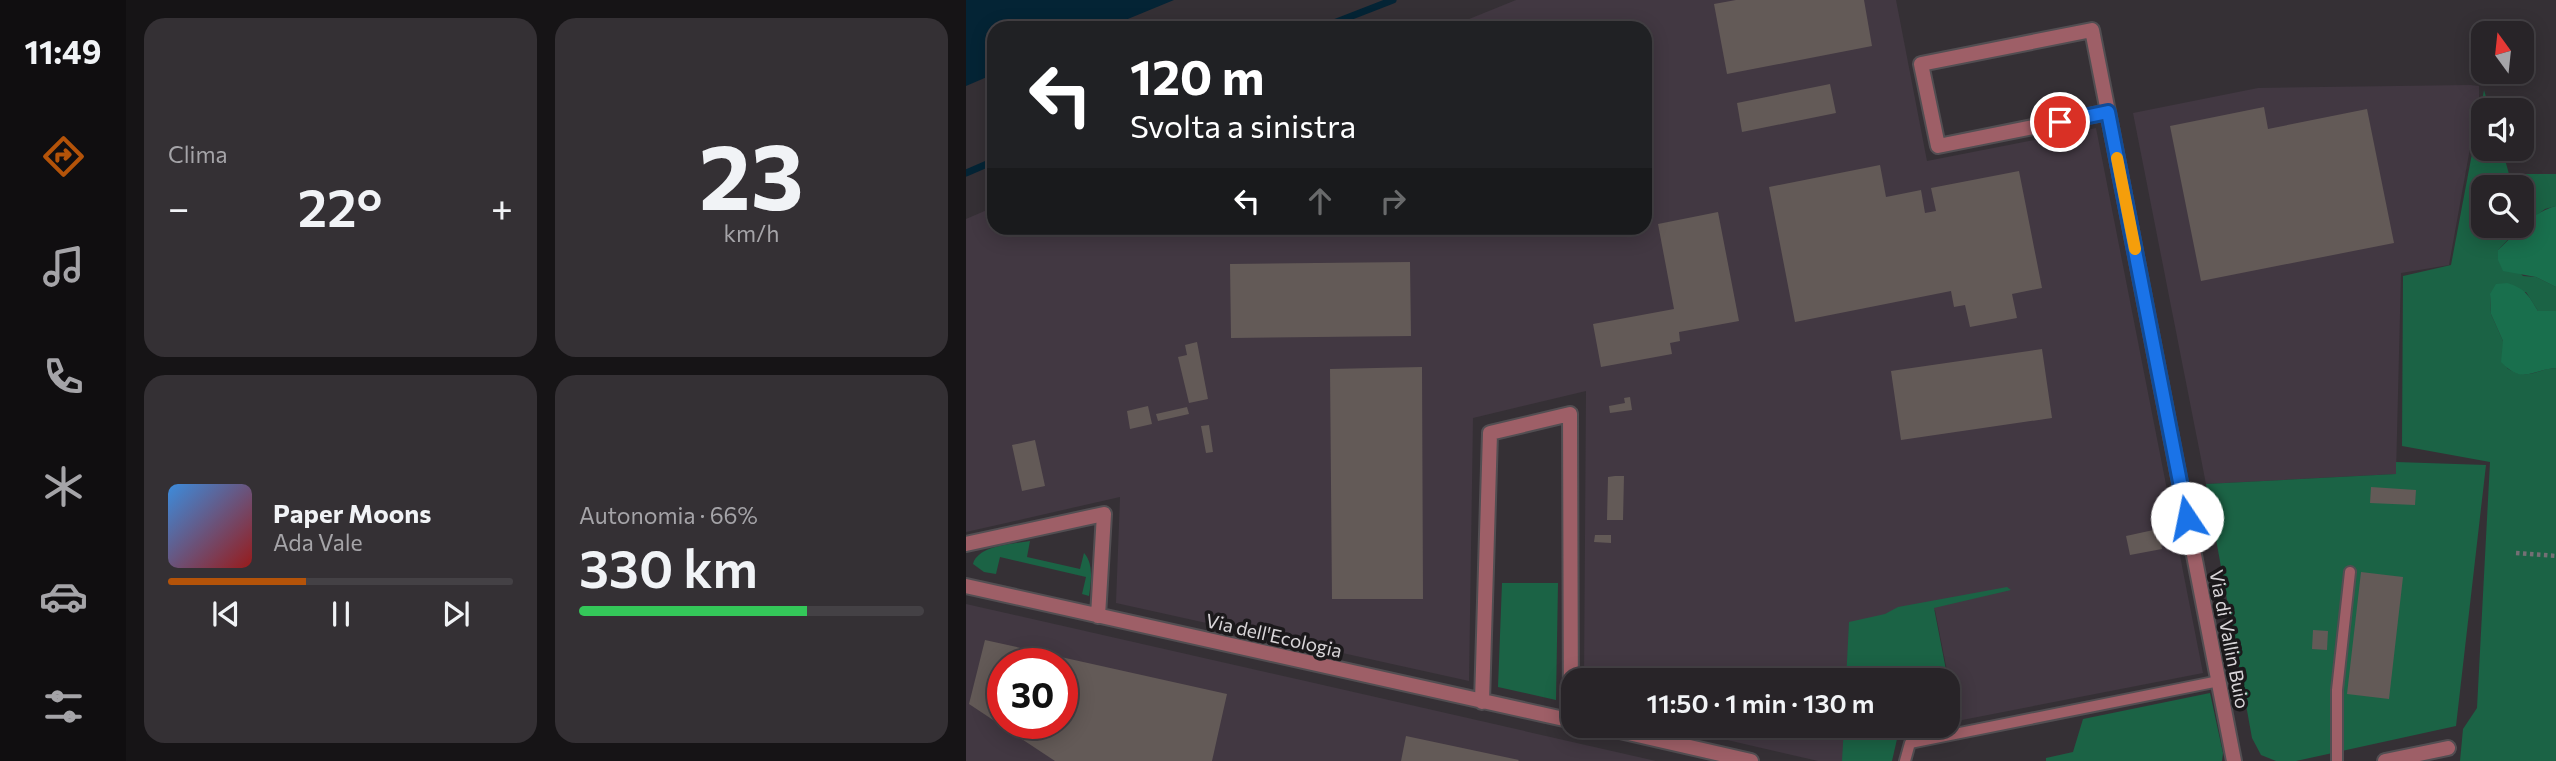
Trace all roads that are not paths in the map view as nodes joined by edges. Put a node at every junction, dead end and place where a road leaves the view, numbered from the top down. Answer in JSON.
{"nodes":[{"id":1,"x":2108,"y":112,"type":"junction"},
{"id":2,"x":966,"y":544,"type":"edge"},
{"id":3,"x":2350,"y":572,"type":"dead end"},
{"id":4,"x":966,"y":586,"type":"edge"},
{"id":5,"x":1098,"y":616,"type":"junction"},
{"id":6,"x":1572,"y":668,"type":"edge"},
{"id":7,"x":2219,"y":681,"type":"junction"},
{"id":8,"x":1482,"y":702,"type":"junction"},
{"id":9,"x":1561,"y":718,"type":"edge"},
{"id":10,"x":1650,"y":738,"type":"edge"},
{"id":11,"x":2448,"y":748,"type":"dead end"},
{"id":12,"x":1751,"y":761,"type":"edge"},
{"id":13,"x":1905,"y":761,"type":"edge"},
{"id":14,"x":2234,"y":761,"type":"edge"},
{"id":15,"x":2337,"y":761,"type":"edge"},
{"id":16,"x":2385,"y":761,"type":"edge"}],
"edges":[{"from":1,"to":1,"type":"street","name":"Via di Vallin Buio"},
{"from":1,"to":7,"type":"street","name":"Via di Vallin Buio"},
{"from":2,"to":5,"type":"street"},
{"from":3,"to":15,"type":"lane"},
{"from":4,"to":5,"type":"street","name":"Via dell'Ecologia"},
{"from":5,"to":8,"type":"street","name":"Via dell'Ecologia"},
{"from":6,"to":8,"type":"street"},
{"from":7,"to":13,"type":"lane"},
{"from":7,"to":14,"type":"street","name":"Via di Vallin Buio"},
{"from":8,"to":9,"type":"street","name":"Via dell'Ecologia"},
{"from":10,"to":12,"type":"street"},
{"from":11,"to":16,"type":"street"}]}
